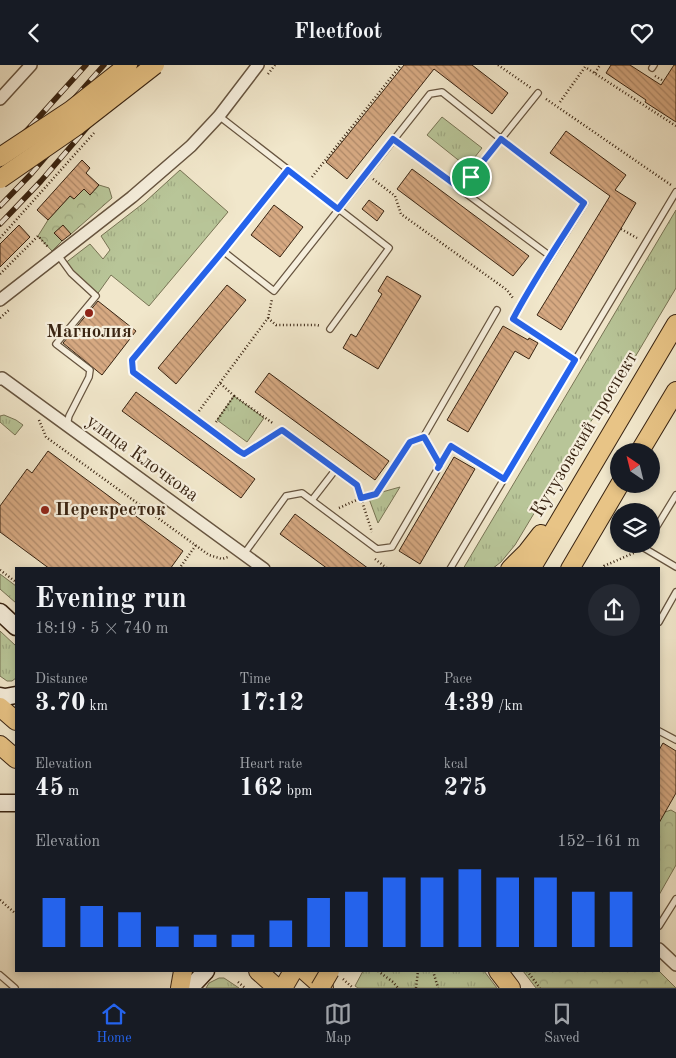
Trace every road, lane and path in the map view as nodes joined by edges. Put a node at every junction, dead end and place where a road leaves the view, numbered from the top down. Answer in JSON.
{"nodes":[{"id":1,"x":31,"y":65,"type":"edge"},
{"id":2,"x":128,"y":65,"type":"edge"},
{"id":3,"x":155,"y":65,"type":"edge"},
{"id":4,"x":258,"y":65,"type":"edge"},
{"id":5,"x":401,"y":65,"type":"edge"},
{"id":6,"x":498,"y":65,"type":"edge"},
{"id":7,"x":600,"y":65,"type":"edge"},
{"id":8,"x":594,"y":73,"type":"junction"},
{"id":9,"x":538,"y":93,"type":"junction"},
{"id":10,"x":0,"y":99,"type":"edge"},
{"id":11,"x":560,"y":102,"type":"dead end"},
{"id":12,"x":219,"y":116,"type":"junction"},
{"id":13,"x":676,"y":126,"type":"edge"},
{"id":14,"x":100,"y":127,"type":"dead end"},
{"id":15,"x":393,"y":139,"type":"junction"},
{"id":16,"x":501,"y":139,"type":"junction"},
{"id":17,"x":0,"y":157,"type":"edge"},
{"id":18,"x":288,"y":170,"type":"junction"},
{"id":19,"x":366,"y":174,"type":"junction"},
{"id":20,"x":0,"y":179,"type":"edge"},
{"id":21,"x":306,"y":185,"type":"junction"},
{"id":22,"x":461,"y":189,"type":"junction"},
{"id":23,"x":674,"y":189,"type":"edge"},
{"id":24,"x":338,"y":209,"type":"junction"},
{"id":25,"x":621,"y":229,"type":"dead end"},
{"id":26,"x":0,"y":238,"type":"edge"},
{"id":27,"x":646,"y":243,"type":"junction"},
{"id":28,"x":223,"y":251,"type":"junction"},
{"id":29,"x":55,"y":253,"type":"junction"},
{"id":30,"x":550,"y":256,"type":"junction"},
{"id":31,"x":7,"y":259,"type":"dead end"},
{"id":32,"x":11,"y":263,"type":"junction"},
{"id":33,"x":0,"y":274,"type":"edge"},
{"id":34,"x":274,"y":291,"type":"junction"},
{"id":35,"x":0,"y":300,"type":"edge"},
{"id":36,"x":520,"y":305,"type":"junction"},
{"id":37,"x":497,"y":309,"type":"dead end"},
{"id":38,"x":268,"y":318,"type":"junction"},
{"id":39,"x":676,"y":324,"type":"edge"},
{"id":40,"x":330,"y":329,"type":"joint"},
{"id":41,"x":575,"y":360,"type":"junction"},
{"id":42,"x":1,"y":378,"type":"edge"},
{"id":43,"x":220,"y":383,"type":"junction"},
{"id":44,"x":676,"y":391,"type":"edge"},
{"id":45,"x":234,"y":396,"type":"junction"},
{"id":46,"x":194,"y":417,"type":"junction"},
{"id":47,"x":38,"y":418,"type":"dead end"},
{"id":48,"x":66,"y":426,"type":"junction"},
{"id":49,"x":210,"y":429,"type":"junction"},
{"id":50,"x":282,"y":430,"type":"junction"},
{"id":51,"x":424,"y":437,"type":"junction"},
{"id":52,"x":645,"y":443,"type":"edge"},
{"id":53,"x":438,"y":468,"type":"junction"},
{"id":54,"x":336,"y":469,"type":"junction"},
{"id":55,"x":504,"y":479,"type":"junction"},
{"id":56,"x":581,"y":483,"type":"junction"},
{"id":57,"x":357,"y":485,"type":"joint"},
{"id":58,"x":615,"y":493,"type":"edge"},
{"id":59,"x":676,"y":495,"type":"edge"},
{"id":60,"x":361,"y":498,"type":"junction"},
{"id":61,"x":312,"y":500,"type":"junction"},
{"id":62,"x":333,"y":517,"type":"junction"},
{"id":63,"x":660,"y":521,"type":"edge"},
{"id":64,"x":196,"y":545,"type":"junction"},
{"id":65,"x":377,"y":549,"type":"junction"},
{"id":66,"x":631,"y":553,"type":"edge"},
{"id":67,"x":655,"y":553,"type":"edge"},
{"id":68,"x":244,"y":554,"type":"junction"},
{"id":69,"x":232,"y":556,"type":"dead end"},
{"id":70,"x":180,"y":567,"type":"edge"},
{"id":71,"x":261,"y":567,"type":"edge"},
{"id":72,"x":451,"y":567,"type":"edge"},
{"id":73,"x":512,"y":567,"type":"edge"},
{"id":74,"x":531,"y":567,"type":"edge"},
{"id":75,"x":571,"y":567,"type":"edge"},
{"id":76,"x":604,"y":567,"type":"edge"},
{"id":77,"x":676,"y":567,"type":"edge"},
{"id":78,"x":0,"y":570,"type":"edge"},
{"id":79,"x":15,"y":581,"type":"edge"},
{"id":80,"x":676,"y":592,"type":"edge"},
{"id":81,"x":660,"y":620,"type":"edge"},
{"id":82,"x":15,"y":695,"type":"edge"},
{"id":83,"x":0,"y":696,"type":"edge"},
{"id":84,"x":0,"y":707,"type":"edge"},
{"id":85,"x":15,"y":720,"type":"edge"},
{"id":86,"x":660,"y":732,"type":"edge"},
{"id":87,"x":676,"y":740,"type":"edge"},
{"id":88,"x":0,"y":745,"type":"edge"},
{"id":89,"x":15,"y":758,"type":"edge"},
{"id":90,"x":0,"y":803,"type":"edge"},
{"id":91,"x":15,"y":803,"type":"edge"},
{"id":92,"x":0,"y":899,"type":"edge"},
{"id":93,"x":676,"y":899,"type":"edge"},
{"id":94,"x":15,"y":913,"type":"edge"},
{"id":95,"x":660,"y":924,"type":"edge"},
{"id":96,"x":660,"y":950,"type":"edge"},
{"id":97,"x":676,"y":965,"type":"edge"},
{"id":98,"x":183,"y":972,"type":"edge"},
{"id":99,"x":205,"y":972,"type":"edge"},
{"id":100,"x":259,"y":972,"type":"edge"},
{"id":101,"x":292,"y":972,"type":"edge"},
{"id":102,"x":306,"y":972,"type":"edge"},
{"id":103,"x":329,"y":972,"type":"edge"},
{"id":104,"x":379,"y":972,"type":"edge"},
{"id":105,"x":418,"y":972,"type":"edge"},
{"id":106,"x":433,"y":972,"type":"edge"},
{"id":107,"x":499,"y":972,"type":"edge"},
{"id":108,"x":528,"y":972,"type":"edge"},
{"id":109,"x":0,"y":975,"type":"edge"},
{"id":110,"x":238,"y":982,"type":"dead end"},
{"id":111,"x":15,"y":988,"type":"edge"},
{"id":112,"x":180,"y":988,"type":"edge"},
{"id":113,"x":190,"y":988,"type":"edge"},
{"id":114,"x":245,"y":988,"type":"edge"},
{"id":115,"x":277,"y":988,"type":"edge"},
{"id":116,"x":283,"y":988,"type":"edge"},
{"id":117,"x":320,"y":988,"type":"edge"},
{"id":118,"x":324,"y":988,"type":"edge"},
{"id":119,"x":398,"y":988,"type":"edge"},
{"id":120,"x":416,"y":988,"type":"edge"},
{"id":121,"x":438,"y":988,"type":"edge"},
{"id":122,"x":511,"y":988,"type":"edge"},
{"id":123,"x":540,"y":988,"type":"edge"}],
"edges":[{"from":1,"to":10,"type":"street"},
{"from":2,"to":17,"type":"main road","bridge":true},
{"from":3,"to":20,"type":"main road","bridge":true},
{"from":4,"to":12,"type":"street"},
{"from":5,"to":21,"type":"path"},
{"from":6,"to":9,"type":"path"},
{"from":7,"to":8,"type":"path"},
{"from":8,"to":11,"type":"path"},
{"from":8,"to":13,"type":"path"},
{"from":9,"to":16,"type":"lane"},
{"from":9,"to":23,"type":"path"},
{"from":12,"to":18,"type":"lane"},
{"from":12,"to":29,"type":"street"},
{"from":14,"to":26,"type":"path"},
{"from":15,"to":16,"type":"lane"},
{"from":15,"to":19,"type":"lane"},
{"from":15,"to":22,"type":"lane"},
{"from":16,"to":22,"type":"lane"},
{"from":16,"to":30,"type":"lane"},
{"from":18,"to":21,"type":"lane"},
{"from":18,"to":28,"type":"lane"},
{"from":19,"to":24,"type":"lane"},
{"from":19,"to":36,"type":"path"},
{"from":21,"to":24,"type":"lane"},
{"from":22,"to":30,"type":"lane"},
{"from":23,"to":27,"type":"lane"},
{"from":24,"to":34,"type":"lane"},
{"from":24,"to":40,"type":"lane"},
{"from":25,"to":27,"type":"path"},
{"from":27,"to":41,"type":"lane"},
{"from":28,"to":34,"type":"lane"},
{"from":28,"to":46,"type":"lane"},
{"from":29,"to":32,"type":"path"},
{"from":29,"to":35,"type":"street"},
{"from":29,"to":48,"type":"lane"},
{"from":30,"to":36,"type":"lane"},
{"from":31,"to":32,"type":"path"},
{"from":32,"to":33,"type":"path"},
{"from":34,"to":38,"type":"path"},
{"from":36,"to":41,"type":"path"},
{"from":37,"to":51,"type":"lane"},
{"from":38,"to":40,"type":"path"},
{"from":38,"to":43,"type":"path"},
{"from":39,"to":56,"type":"main road","name":"Кутузовский проспект"},
{"from":41,"to":55,"type":"lane"},
{"from":42,"to":48,"type":"street","name":"улица Клочкова"},
{"from":43,"to":45,"type":"path"},
{"from":43,"to":46,"type":"path"},
{"from":44,"to":52,"type":"main road"},
{"from":45,"to":49,"type":"path"},
{"from":45,"to":50,"type":"path"},
{"from":46,"to":49,"type":"lane"},
{"from":47,"to":64,"type":"path"},
{"from":48,"to":68,"type":"street","name":"улица Клочкова"},
{"from":49,"to":50,"type":"lane"},
{"from":50,"to":54,"type":"lane"},
{"from":51,"to":53,"type":"lane"},
{"from":51,"to":60,"type":"path"},
{"from":53,"to":55,"type":"path"},
{"from":53,"to":65,"type":"lane"},
{"from":54,"to":57,"type":"lane"},
{"from":54,"to":61,"type":"lane"},
{"from":55,"to":72,"type":"lane"},
{"from":56,"to":73,"type":"main road"},
{"from":56,"to":74,"type":"main road","name":"Кутузовский проспект"},
{"from":57,"to":60,"type":"path"},
{"from":58,"to":75,"type":"main road"},
{"from":59,"to":63,"type":"lane"},
{"from":60,"to":62,"type":"path"},
{"from":60,"to":65,"type":"path"},
{"from":61,"to":62,"type":"lane"},
{"from":61,"to":68,"type":"lane"},
{"from":62,"to":65,"type":"lane"},
{"from":64,"to":69,"type":"path"},
{"from":64,"to":70,"type":"path"},
{"from":66,"to":76,"type":"path"},
{"from":67,"to":77,"type":"lane"},
{"from":68,"to":71,"type":"street","name":"улица Клочкова"},
{"from":78,"to":79,"type":"path"},
{"from":80,"to":81,"type":"lane"},
{"from":82,"to":83,"type":"street"},
{"from":84,"to":85,"type":"main road"},
{"from":86,"to":87,"type":"lane"},
{"from":88,"to":89,"type":"main road"},
{"from":90,"to":91,"type":"street"},
{"from":92,"to":94,"type":"path"},
{"from":93,"to":95,"type":"lane"},
{"from":96,"to":97,"type":"street"},
{"from":98,"to":112,"type":"main road"},
{"from":99,"to":113,"type":"street"},
{"from":100,"to":115,"type":"main road"},
{"from":101,"to":116,"type":"main road"},
{"from":102,"to":118,"type":"main road"},
{"from":103,"to":117,"type":"main road","bridge":true},
{"from":104,"to":119,"type":"path"},
{"from":105,"to":120,"type":"path"},
{"from":106,"to":121,"type":"path"},
{"from":107,"to":122,"type":"main road"},
{"from":108,"to":123,"type":"path"},
{"from":109,"to":111,"type":"lane"},
{"from":110,"to":114,"type":"path"}]}
